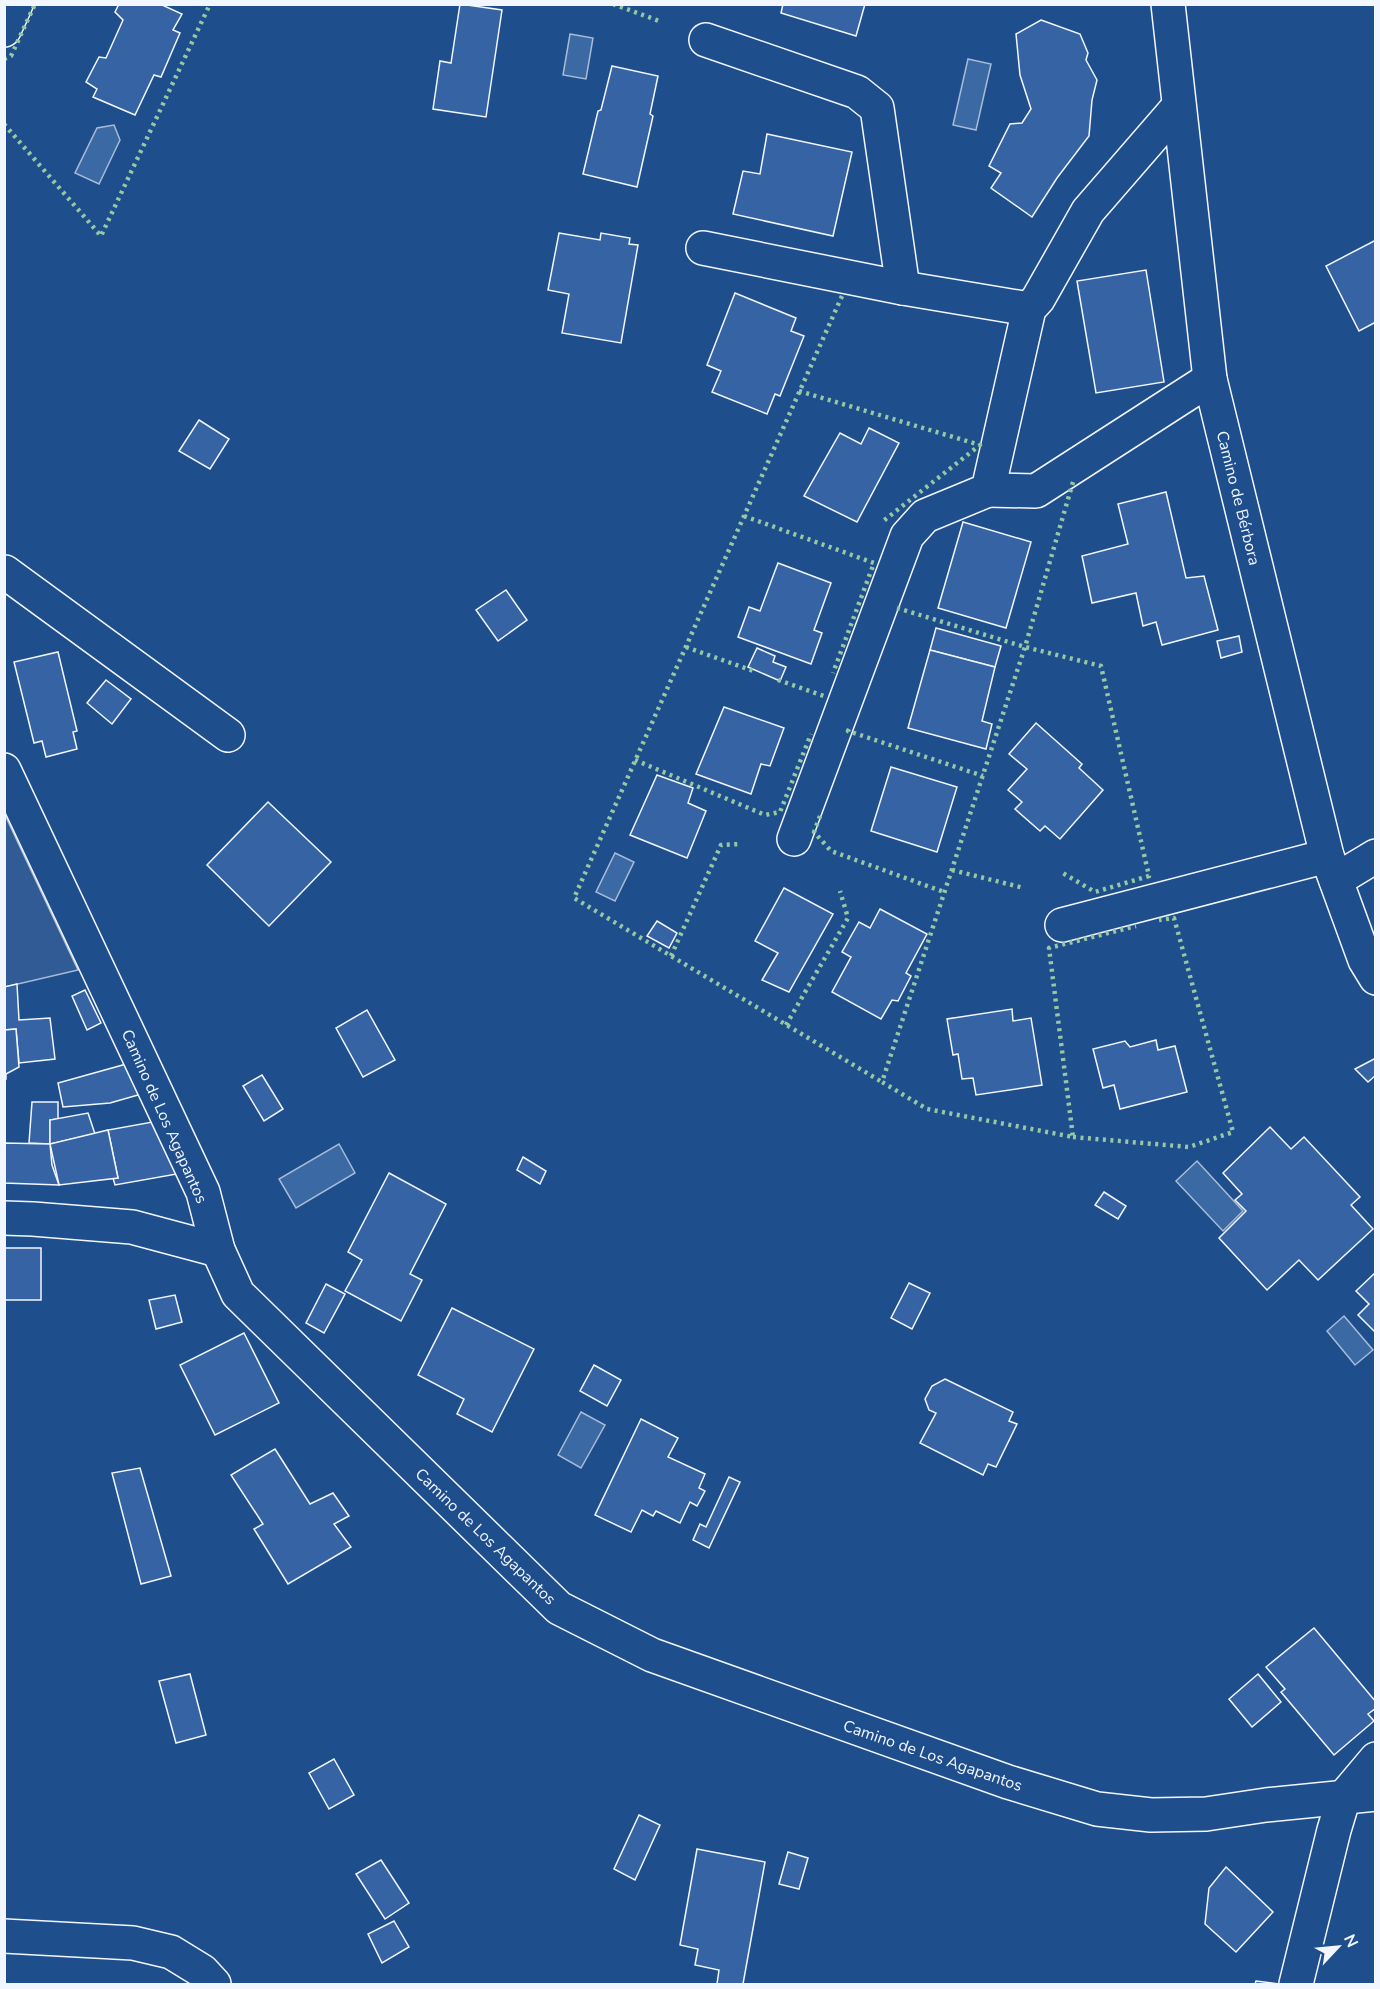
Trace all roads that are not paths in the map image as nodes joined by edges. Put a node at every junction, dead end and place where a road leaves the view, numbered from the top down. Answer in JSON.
{"nodes":[{"id":1,"x":16,"y":4,"type":"edge"},
{"id":2,"x":1168,"y":4,"type":"edge"},
{"id":3,"x":4,"y":30,"type":"edge"},
{"id":4,"x":706,"y":40,"type":"dead end"},
{"id":5,"x":1179,"y":106,"type":"junction"},
{"id":6,"x":703,"y":248,"type":"dead end"},
{"id":7,"x":903,"y":288,"type":"junction"},
{"id":8,"x":1029,"y":309,"type":"junction"},
{"id":9,"x":1210,"y":379,"type":"junction"},
{"id":10,"x":988,"y":490,"type":"junction"},
{"id":11,"x":5,"y":572,"type":"edge"},
{"id":12,"x":228,"y":735,"type":"dead end"},
{"id":13,"x":4,"y":770,"type":"edge"},
{"id":14,"x":794,"y":839,"type":"dead end"},
{"id":15,"x":1376,"y":856,"type":"edge"},
{"id":16,"x":1331,"y":868,"type":"junction"},
{"id":17,"x":1062,"y":925,"type":"dead end"},
{"id":18,"x":1376,"y":978,"type":"edge"},
{"id":19,"x":4,"y":1218,"type":"edge"},
{"id":20,"x":218,"y":1250,"type":"junction"},
{"id":21,"x":1376,"y":1759,"type":"edge"},
{"id":22,"x":1360,"y":1796,"type":"edge"},
{"id":23,"x":4,"y":1936,"type":"edge"},
{"id":24,"x":214,"y":1984,"type":"edge"},
{"id":25,"x":1296,"y":1984,"type":"edge"}],
"edges":[{"from":1,"to":3,"type":"street"},
{"from":2,"to":5,"type":"street","name":"Camino de Bérbora"},
{"from":4,"to":7,"type":"street"},
{"from":5,"to":8,"type":"street"},
{"from":5,"to":9,"type":"street","name":"Camino de Bérbora"},
{"from":6,"to":7,"type":"street"},
{"from":7,"to":8,"type":"street"},
{"from":8,"to":10,"type":"street"},
{"from":9,"to":10,"type":"street"},
{"from":9,"to":16,"type":"street","name":"Camino de Bérbora"},
{"from":10,"to":14,"type":"street"},
{"from":11,"to":12,"type":"street"},
{"from":13,"to":20,"type":"street","name":"Camino de Los Agapantos"},
{"from":15,"to":16,"type":"street"},
{"from":16,"to":17,"type":"street"},
{"from":16,"to":18,"type":"street","name":"Camino de Bérbora"},
{"from":19,"to":20,"type":"street"},
{"from":20,"to":22,"type":"street","name":"Camino de Los Agapantos"},
{"from":21,"to":22,"type":"street"},
{"from":22,"to":25,"type":"street"},
{"from":23,"to":24,"type":"street"}]}
